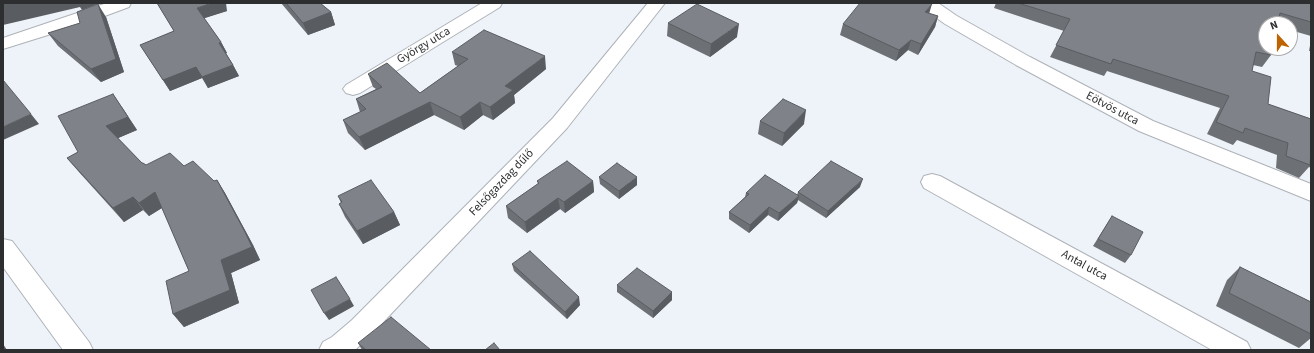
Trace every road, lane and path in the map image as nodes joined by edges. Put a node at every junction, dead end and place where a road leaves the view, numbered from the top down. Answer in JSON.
{"nodes":[{"id":1,"x":123,"y":3,"type":"edge"},
{"id":2,"x":494,"y":3,"type":"edge"},
{"id":3,"x":657,"y":3,"type":"edge"},
{"id":4,"x":924,"y":3,"type":"edge"},
{"id":5,"x":3,"y":44,"type":"edge"},
{"id":6,"x":353,"y":89,"type":"dead end"},
{"id":7,"x":932,"y":182,"type":"dead end"},
{"id":8,"x":1311,"y":193,"type":"edge"},
{"id":9,"x":3,"y":248,"type":"edge"},
{"id":10,"x":79,"y":350,"type":"edge"},
{"id":11,"x":334,"y":350,"type":"edge"},
{"id":12,"x":1237,"y":350,"type":"edge"}],
"edges":[{"from":1,"to":5,"type":"street"},
{"from":2,"to":6,"type":"street","name":"György utca"},
{"from":3,"to":11,"type":"street","name":"Felsőgazdag dűlő"},
{"from":4,"to":8,"type":"street","name":"Eötvös utca"},
{"from":7,"to":12,"type":"street","name":"Antal utca"},
{"from":9,"to":10,"type":"street"}]}
